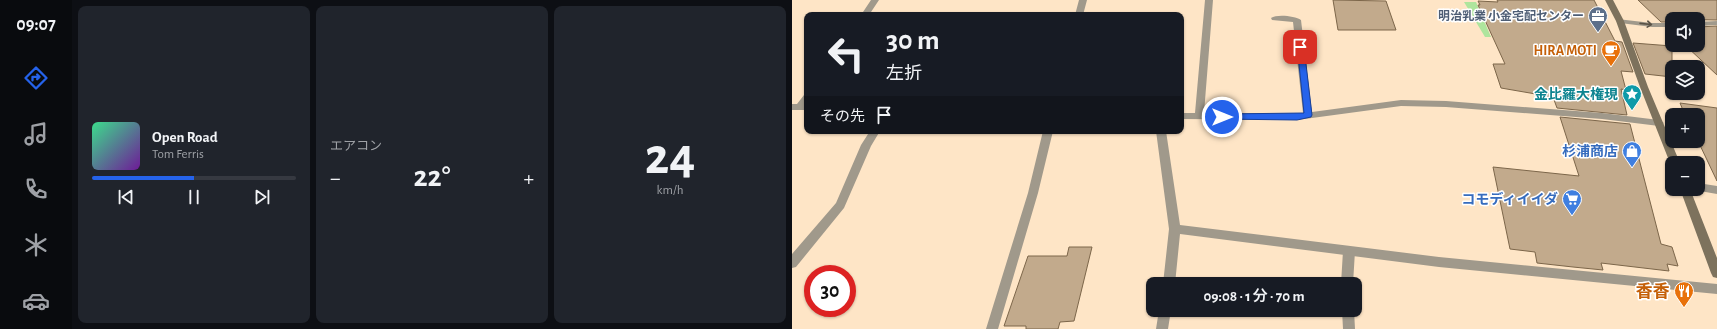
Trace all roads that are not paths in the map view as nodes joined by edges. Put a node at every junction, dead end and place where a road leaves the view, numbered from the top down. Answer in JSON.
{"nodes":[{"id":1,"x":875,"y":0,"type":"edge"},
{"id":2,"x":1083,"y":0,"type":"edge"},
{"id":3,"x":1210,"y":0,"type":"edge"},
{"id":4,"x":1609,"y":0,"type":"edge"},
{"id":5,"x":867,"y":12,"type":"edge"},
{"id":6,"x":1080,"y":12,"type":"edge"},
{"id":7,"x":1275,"y":18,"type":"dead end"},
{"id":8,"x":1620,"y":21,"type":"junction"},
{"id":9,"x":1717,"y":23,"type":"edge"},
{"id":10,"x":1705,"y":24,"type":"edge"},
{"id":11,"x":1665,"y":25,"type":"edge"},
{"id":12,"x":1308,"y":115,"type":"junction"},
{"id":13,"x":1184,"y":116,"type":"edge"},
{"id":14,"x":1199,"y":117,"type":"junction"},
{"id":15,"x":1659,"y":123,"type":"junction"},
{"id":16,"x":873,"y":134,"type":"edge"},
{"id":17,"x":1047,"y":134,"type":"edge"},
{"id":18,"x":1162,"y":134,"type":"edge"},
{"id":19,"x":1672,"y":156,"type":"edge"},
{"id":20,"x":1705,"y":188,"type":"edge"},
{"id":21,"x":1717,"y":190,"type":"edge"},
{"id":22,"x":1688,"y":196,"type":"edge"},
{"id":23,"x":1175,"y":229,"type":"junction"},
{"id":24,"x":1349,"y":251,"type":"junction"},
{"id":25,"x":792,"y":263,"type":"edge"},
{"id":26,"x":1717,"y":273,"type":"edge"},
{"id":27,"x":1170,"y":277,"type":"edge"},
{"id":28,"x":1347,"y":277,"type":"edge"},
{"id":29,"x":1717,"y":290,"type":"edge"},
{"id":30,"x":1164,"y":317,"type":"edge"},
{"id":31,"x":1348,"y":317,"type":"edge"},
{"id":32,"x":992,"y":329,"type":"edge"},
{"id":33,"x":1162,"y":329,"type":"edge"},
{"id":34,"x":1349,"y":329,"type":"edge"}],
"edges":[{"from":1,"to":5,"type":"street"},
{"from":2,"to":6,"type":"street"},
{"from":3,"to":14,"type":"street"},
{"from":4,"to":8,"type":"street"},
{"from":7,"to":12,"type":"street"},
{"from":8,"to":11,"type":"street","one_way":true},
{"from":8,"to":15,"type":"street"},
{"from":9,"to":10,"type":"street"},
{"from":12,"to":14,"type":"street"},
{"from":12,"to":15,"type":"street"},
{"from":13,"to":14,"type":"street"},
{"from":15,"to":19,"type":"street"},
{"from":16,"to":25,"type":"street"},
{"from":17,"to":32,"type":"street"},
{"from":18,"to":23,"type":"street"},
{"from":20,"to":21,"type":"street"},
{"from":22,"to":26,"type":"street"},
{"from":23,"to":24,"type":"street"},
{"from":23,"to":27,"type":"street"},
{"from":24,"to":28,"type":"street"},
{"from":24,"to":29,"type":"street"},
{"from":30,"to":33,"type":"street"},
{"from":31,"to":34,"type":"street"}]}
